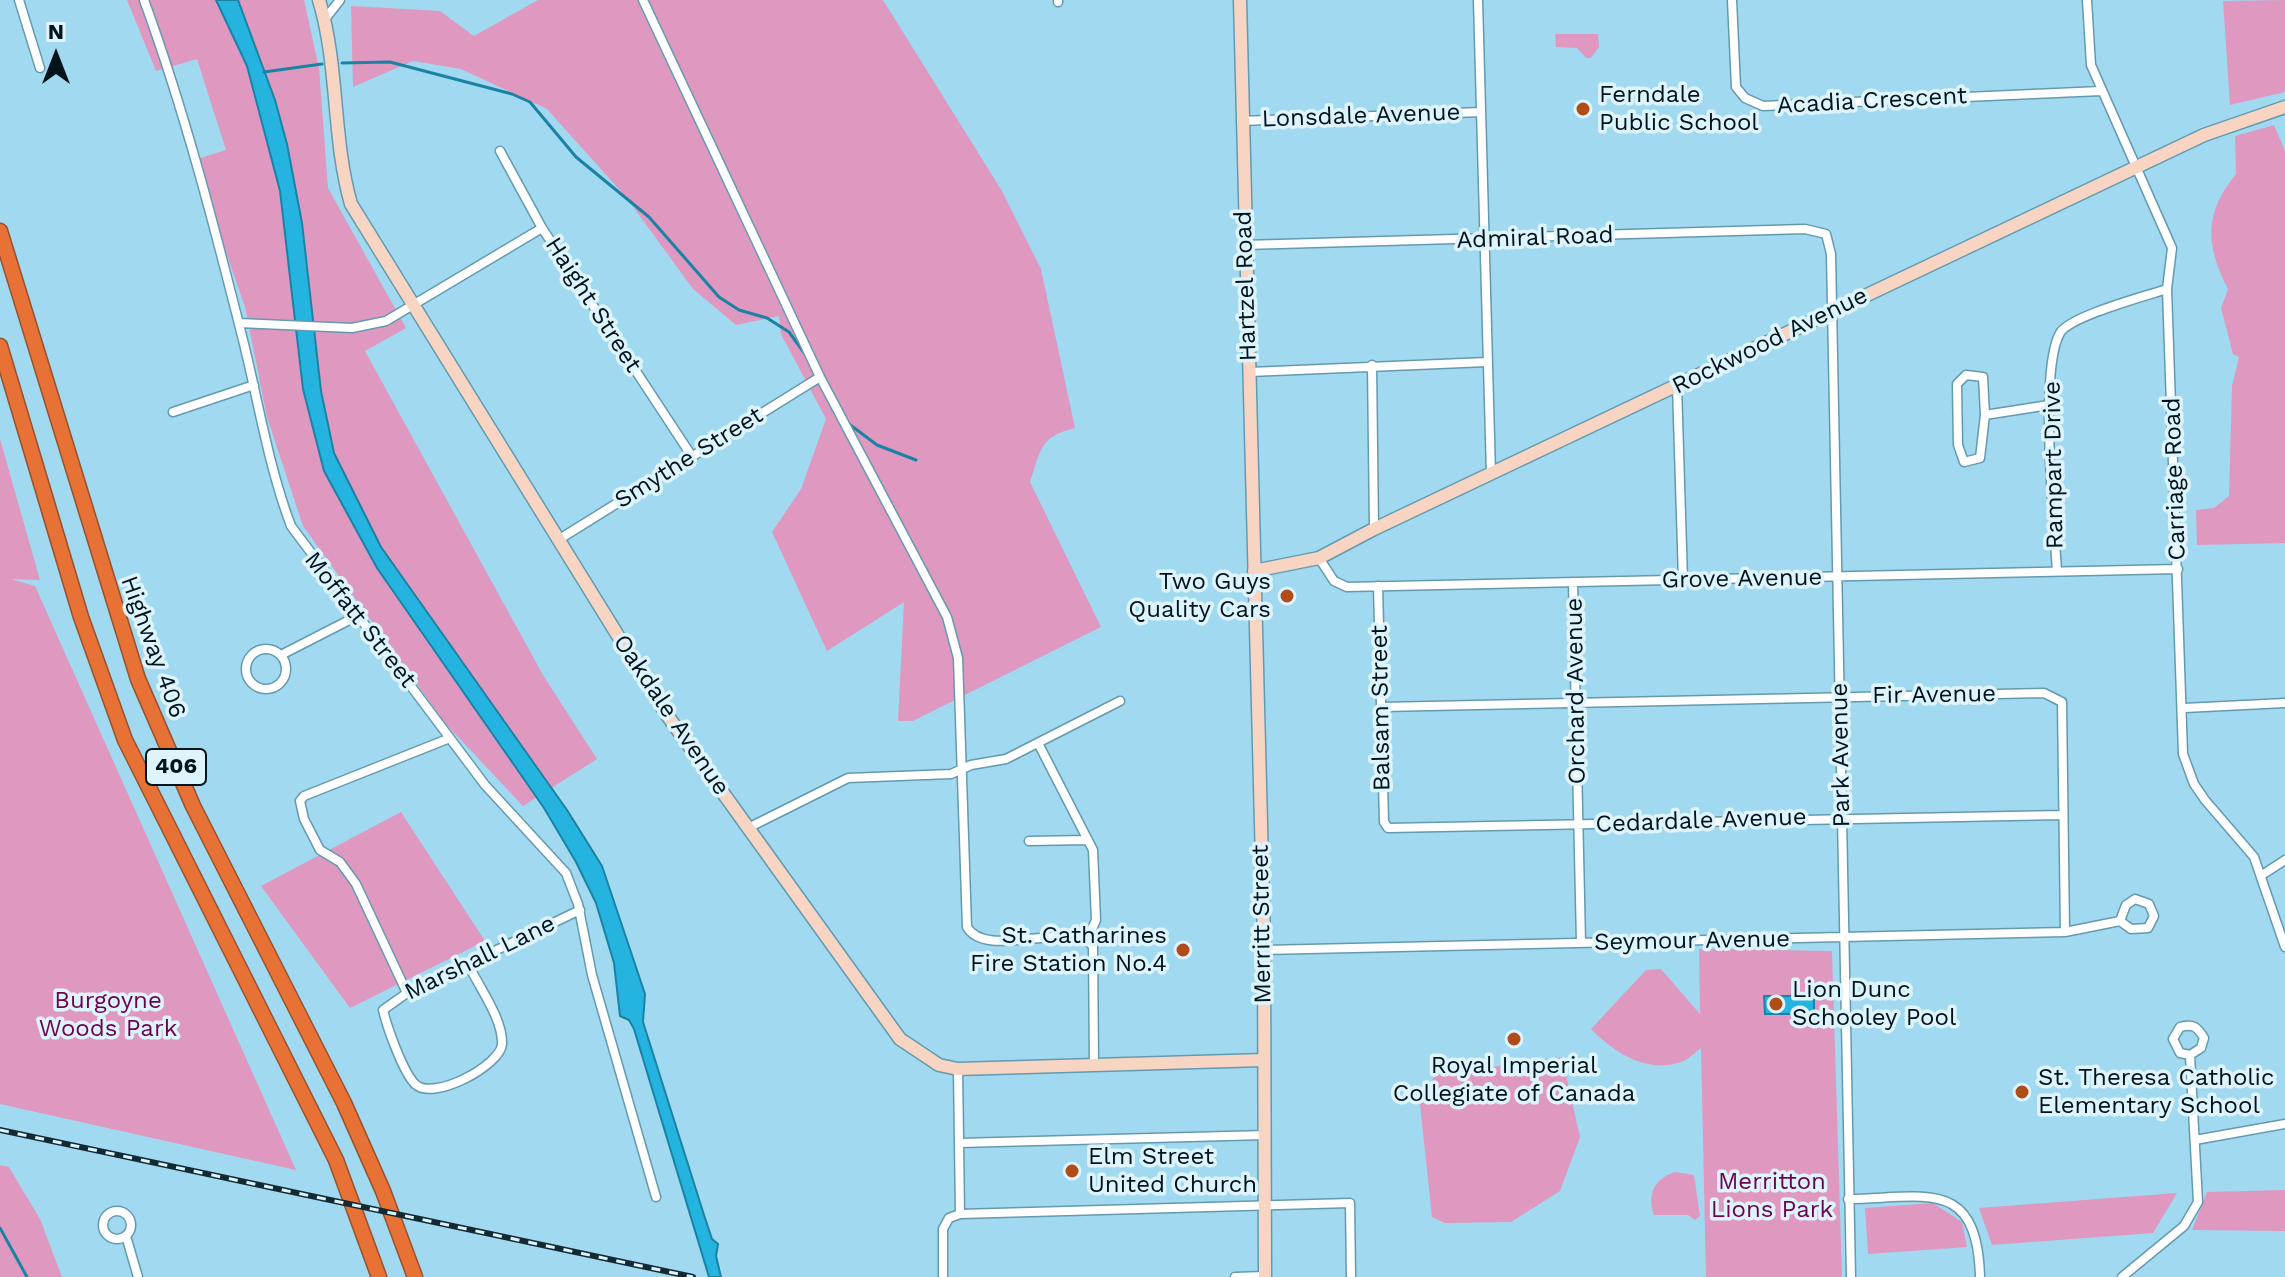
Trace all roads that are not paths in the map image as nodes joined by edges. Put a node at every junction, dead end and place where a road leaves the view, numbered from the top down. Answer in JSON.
{"nodes":[{"id":1,"x":19,"y":0,"type":"edge"},
{"id":2,"x":144,"y":0,"type":"edge"},
{"id":3,"x":319,"y":0,"type":"edge"},
{"id":4,"x":340,"y":0,"type":"edge"},
{"id":5,"x":643,"y":0,"type":"edge"},
{"id":6,"x":1240,"y":0,"type":"edge"},
{"id":7,"x":1478,"y":0,"type":"edge"},
{"id":8,"x":1732,"y":0,"type":"edge"},
{"id":9,"x":2087,"y":0,"type":"edge"},
{"id":10,"x":325,"y":19,"type":"junction"},
{"id":11,"x":40,"y":68,"type":"dead end"},
{"id":12,"x":2101,"y":91,"type":"junction"},
{"id":13,"x":2285,"y":107,"type":"edge"},
{"id":14,"x":1481,"y":112,"type":"junction"},
{"id":15,"x":1241,"y":121,"type":"junction"},
{"id":16,"x":500,"y":151,"type":"dead end"},
{"id":17,"x":2137,"y":166,"type":"junction"},
{"id":18,"x":542,"y":228,"type":"junction"},
{"id":19,"x":0,"y":231,"type":"edge"},
{"id":20,"x":1826,"y":234,"type":"joint"},
{"id":21,"x":1483,"y":240,"type":"junction"},
{"id":22,"x":1244,"y":245,"type":"junction"},
{"id":23,"x":2167,"y":289,"type":"junction"},
{"id":24,"x":416,"y":307,"type":"junction"},
{"id":25,"x":1832,"y":311,"type":"junction"},
{"id":26,"x":239,"y":323,"type":"junction"},
{"id":27,"x":0,"y":346,"type":"edge"},
{"id":28,"x":1487,"y":362,"type":"junction"},
{"id":29,"x":1372,"y":365,"type":"junction"},
{"id":30,"x":1250,"y":372,"type":"junction"},
{"id":31,"x":820,"y":377,"type":"junction"},
{"id":32,"x":254,"y":385,"type":"junction"},
{"id":33,"x":1677,"y":386,"type":"junction"},
{"id":34,"x":2049,"y":405,"type":"junction"},
{"id":35,"x":173,"y":412,"type":"dead end"},
{"id":36,"x":1985,"y":415,"type":"junction"},
{"id":37,"x":691,"y":455,"type":"junction"},
{"id":38,"x":1491,"y":474,"type":"junction"},
{"id":39,"x":1374,"y":529,"type":"junction"},
{"id":40,"x":558,"y":540,"type":"junction"},
{"id":41,"x":1319,"y":558,"type":"junction"},
{"id":42,"x":2178,"y":569,"type":"junction"},
{"id":43,"x":1254,"y":571,"type":"junction"},
{"id":44,"x":2057,"y":571,"type":"junction"},
{"id":45,"x":1838,"y":578,"type":"junction"},
{"id":46,"x":1683,"y":580,"type":"junction"},
{"id":47,"x":1573,"y":582,"type":"junction"},
{"id":48,"x":1378,"y":586,"type":"junction"},
{"id":49,"x":359,"y":615,"type":"junction"},
{"id":50,"x":281,"y":655,"type":"junction"},
{"id":51,"x":1840,"y":697,"type":"junction"},
{"id":52,"x":1120,"y":701,"type":"dead end"},
{"id":53,"x":1575,"y":703,"type":"junction"},
{"id":54,"x":2285,"y":703,"type":"edge"},
{"id":55,"x":1382,"y":707,"type":"junction"},
{"id":56,"x":2184,"y":708,"type":"junction"},
{"id":57,"x":450,"y":738,"type":"junction"},
{"id":58,"x":1038,"y":743,"type":"junction"},
{"id":59,"x":960,"y":772,"type":"junction"},
{"id":60,"x":2062,"y":815,"type":"junction"},
{"id":61,"x":1842,"y":817,"type":"junction"},
{"id":62,"x":1579,"y":825,"type":"junction"},
{"id":63,"x":748,"y":828,"type":"junction"},
{"id":64,"x":1388,"y":828,"type":"joint"},
{"id":65,"x":1088,"y":840,"type":"junction"},
{"id":66,"x":1029,"y":841,"type":"dead end"},
{"id":67,"x":2285,"y":860,"type":"edge"},
{"id":68,"x":2262,"y":875,"type":"junction"},
{"id":69,"x":580,"y":910,"type":"junction"},
{"id":70,"x":2120,"y":921,"type":"junction"},
{"id":71,"x":2065,"y":932,"type":"junction"},
{"id":72,"x":1846,"y":939,"type":"junction"},
{"id":73,"x":1087,"y":940,"type":"junction"},
{"id":74,"x":1581,"y":943,"type":"junction"},
{"id":75,"x":2285,"y":947,"type":"edge"},
{"id":76,"x":1264,"y":950,"type":"junction"},
{"id":77,"x":468,"y":964,"type":"junction"},
{"id":78,"x":407,"y":993,"type":"junction"},
{"id":79,"x":2190,"y":1055,"type":"dead end"},
{"id":80,"x":1264,"y":1060,"type":"junction"},
{"id":81,"x":1094,"y":1064,"type":"junction"},
{"id":82,"x":958,"y":1069,"type":"junction"},
{"id":83,"x":2285,"y":1124,"type":"edge"},
{"id":84,"x":1266,"y":1135,"type":"junction"},
{"id":85,"x":2195,"y":1140,"type":"junction"},
{"id":86,"x":959,"y":1143,"type":"junction"},
{"id":87,"x":656,"y":1197,"type":"dead end"},
{"id":88,"x":1848,"y":1199,"type":"junction"},
{"id":89,"x":1265,"y":1206,"type":"junction"},
{"id":90,"x":960,"y":1214,"type":"junction"},
{"id":91,"x":126,"y":1236,"type":"dead end"},
{"id":92,"x":138,"y":1277,"type":"edge"},
{"id":93,"x":379,"y":1277,"type":"edge"},
{"id":94,"x":415,"y":1277,"type":"edge"},
{"id":95,"x":943,"y":1277,"type":"edge"},
{"id":96,"x":1235,"y":1277,"type":"edge"},
{"id":97,"x":1265,"y":1277,"type":"edge"},
{"id":98,"x":1351,"y":1277,"type":"edge"},
{"id":99,"x":1851,"y":1277,"type":"edge"},
{"id":100,"x":1980,"y":1277,"type":"edge"},
{"id":101,"x":2122,"y":1277,"type":"edge"}],
"edges":[{"from":1,"to":11,"type":"street"},
{"from":2,"to":26,"type":"street","name":"Moffatt Street"},
{"from":3,"to":10,"type":"street"},
{"from":4,"to":10,"type":"street"},
{"from":5,"to":31,"type":"street"},
{"from":6,"to":15,"type":"street","name":"Hartzel Road"},
{"from":7,"to":14,"type":"street"},
{"from":8,"to":12,"type":"street","name":"Acadia Crescent"},
{"from":9,"to":12,"type":"street","name":"Carriage Road"},
{"from":10,"to":24,"type":"street","name":"Oakdale Avenue"},
{"from":12,"to":17,"type":"street","name":"Carriage Road"},
{"from":13,"to":17,"type":"street","name":"Rockwood Avenue"},
{"from":14,"to":15,"type":"street","name":"Lonsdale Avenue"},
{"from":14,"to":21,"type":"street"},
{"from":15,"to":22,"type":"street","name":"Hartzel Road"},
{"from":16,"to":18,"type":"street","name":"Haight Street"},
{"from":17,"to":23,"type":"street","name":"Carriage Road"},
{"from":17,"to":25,"type":"street","name":"Rockwood Avenue"},
{"from":18,"to":24,"type":"street"},
{"from":18,"to":37,"type":"street","name":"Haight Street"},
{"from":19,"to":94,"type":"highway","name":"Highway 406","number":"406"},
{"from":20,"to":21,"type":"street","name":"Admiral Road"},
{"from":20,"to":25,"type":"street","name":"Park Avenue"},
{"from":21,"to":22,"type":"street","name":"Admiral Road"},
{"from":21,"to":28,"type":"street"},
{"from":22,"to":30,"type":"street","name":"Hartzel Road"},
{"from":23,"to":34,"type":"street","name":"Rampart Drive"},
{"from":23,"to":42,"type":"street","name":"Carriage Road"},
{"from":24,"to":26,"type":"street"},
{"from":24,"to":40,"type":"street","name":"Oakdale Avenue"},
{"from":25,"to":33,"type":"street","name":"Rockwood Avenue"},
{"from":25,"to":45,"type":"street","name":"Park Avenue"},
{"from":26,"to":32,"type":"street","name":"Moffatt Street"},
{"from":27,"to":93,"type":"highway","number":"406"},
{"from":28,"to":29,"type":"street"},
{"from":28,"to":38,"type":"street"},
{"from":29,"to":30,"type":"street"},
{"from":29,"to":39,"type":"street"},
{"from":30,"to":43,"type":"street","name":"Hartzel Road"},
{"from":31,"to":37,"type":"street","name":"Smythe Street"},
{"from":31,"to":59,"type":"street"},
{"from":32,"to":35,"type":"street"},
{"from":32,"to":49,"type":"street","name":"Moffatt Street"},
{"from":33,"to":38,"type":"street","name":"Rockwood Avenue"},
{"from":33,"to":46,"type":"street"},
{"from":34,"to":36,"type":"street"},
{"from":34,"to":44,"type":"street","name":"Rampart Drive"},
{"from":36,"to":36,"type":"street"},
{"from":37,"to":40,"type":"street","name":"Smythe Street"},
{"from":38,"to":39,"type":"street","name":"Rockwood Avenue"},
{"from":39,"to":41,"type":"street","name":"Rockwood Avenue"},
{"from":40,"to":63,"type":"street","name":"Oakdale Avenue"},
{"from":41,"to":43,"type":"street","name":"Rockwood Avenue"},
{"from":41,"to":48,"type":"street","name":"Grove Avenue"},
{"from":42,"to":44,"type":"street","name":"Grove Avenue"},
{"from":42,"to":56,"type":"street","name":"Carriage Road"},
{"from":43,"to":76,"type":"street","name":"Merritt Street"},
{"from":44,"to":45,"type":"street","name":"Grove Avenue"},
{"from":45,"to":46,"type":"street","name":"Grove Avenue"},
{"from":45,"to":51,"type":"street","name":"Park Avenue"},
{"from":46,"to":47,"type":"street","name":"Grove Avenue"},
{"from":47,"to":48,"type":"street","name":"Grove Avenue"},
{"from":47,"to":53,"type":"street","name":"Orchard Avenue"},
{"from":48,"to":55,"type":"street","name":"Balsam Street"},
{"from":49,"to":50,"type":"street"},
{"from":49,"to":57,"type":"street","name":"Moffatt Street"},
{"from":50,"to":50,"type":"street"},
{"from":51,"to":53,"type":"street","name":"Fir Avenue"},
{"from":51,"to":60,"type":"street","name":"Fir Avenue"},
{"from":51,"to":61,"type":"street","name":"Park Avenue"},
{"from":52,"to":58,"type":"street"},
{"from":53,"to":55,"type":"street","name":"Fir Avenue"},
{"from":53,"to":62,"type":"street","name":"Orchard Avenue"},
{"from":54,"to":56,"type":"street"},
{"from":55,"to":64,"type":"street","name":"Balsam Street"},
{"from":56,"to":68,"type":"street","name":"Carriage Road"},
{"from":57,"to":69,"type":"street","name":"Moffatt Street"},
{"from":57,"to":78,"type":"street"},
{"from":58,"to":59,"type":"street"},
{"from":58,"to":65,"type":"street"},
{"from":59,"to":63,"type":"street"},
{"from":59,"to":73,"type":"street"},
{"from":60,"to":61,"type":"street","name":"Cedardale Avenue"},
{"from":60,"to":71,"type":"street","name":"Fir Avenue"},
{"from":61,"to":62,"type":"street","name":"Cedardale Avenue"},
{"from":61,"to":72,"type":"street","name":"Park Avenue"},
{"from":62,"to":64,"type":"street","name":"Cedardale Avenue"},
{"from":62,"to":74,"type":"street","name":"Orchard Avenue"},
{"from":63,"to":82,"type":"street","name":"Oakdale Avenue"},
{"from":65,"to":66,"type":"street"},
{"from":65,"to":73,"type":"street"},
{"from":67,"to":68,"type":"street"},
{"from":68,"to":75,"type":"street","name":"Carriage Road"},
{"from":69,"to":77,"type":"street","name":"Marshall Lane"},
{"from":69,"to":87,"type":"street","name":"Moffatt Street"},
{"from":70,"to":70,"type":"street","name":"Seymour Avenue"},
{"from":70,"to":71,"type":"street","name":"Seymour Avenue"},
{"from":71,"to":72,"type":"street","name":"Seymour Avenue"},
{"from":72,"to":74,"type":"street","name":"Seymour Avenue"},
{"from":72,"to":88,"type":"street","name":"Park Avenue"},
{"from":73,"to":81,"type":"street"},
{"from":74,"to":76,"type":"street","name":"Seymour Avenue"},
{"from":76,"to":80,"type":"street","name":"Merritt Street"},
{"from":77,"to":78,"type":"street","name":"Marshall Lane"},
{"from":77,"to":78,"type":"street","name":"Marshall Lane"},
{"from":79,"to":85,"type":"street"},
{"from":80,"to":81,"type":"street","name":"Oakdale Avenue"},
{"from":80,"to":84,"type":"street","name":"Merritt Street"},
{"from":81,"to":82,"type":"street","name":"Oakdale Avenue"},
{"from":82,"to":86,"type":"street"},
{"from":83,"to":85,"type":"street"},
{"from":84,"to":86,"type":"street"},
{"from":84,"to":89,"type":"street","name":"Merritt Street"},
{"from":85,"to":101,"type":"street"},
{"from":86,"to":90,"type":"street"},
{"from":88,"to":99,"type":"street","name":"Park Avenue"},
{"from":88,"to":100,"type":"street"},
{"from":89,"to":90,"type":"street"},
{"from":89,"to":97,"type":"street","name":"Merritt Street"},
{"from":89,"to":98,"type":"street"},
{"from":90,"to":95,"type":"street"},
{"from":91,"to":92,"type":"street"},
{"from":96,"to":97,"type":"street"}]}
